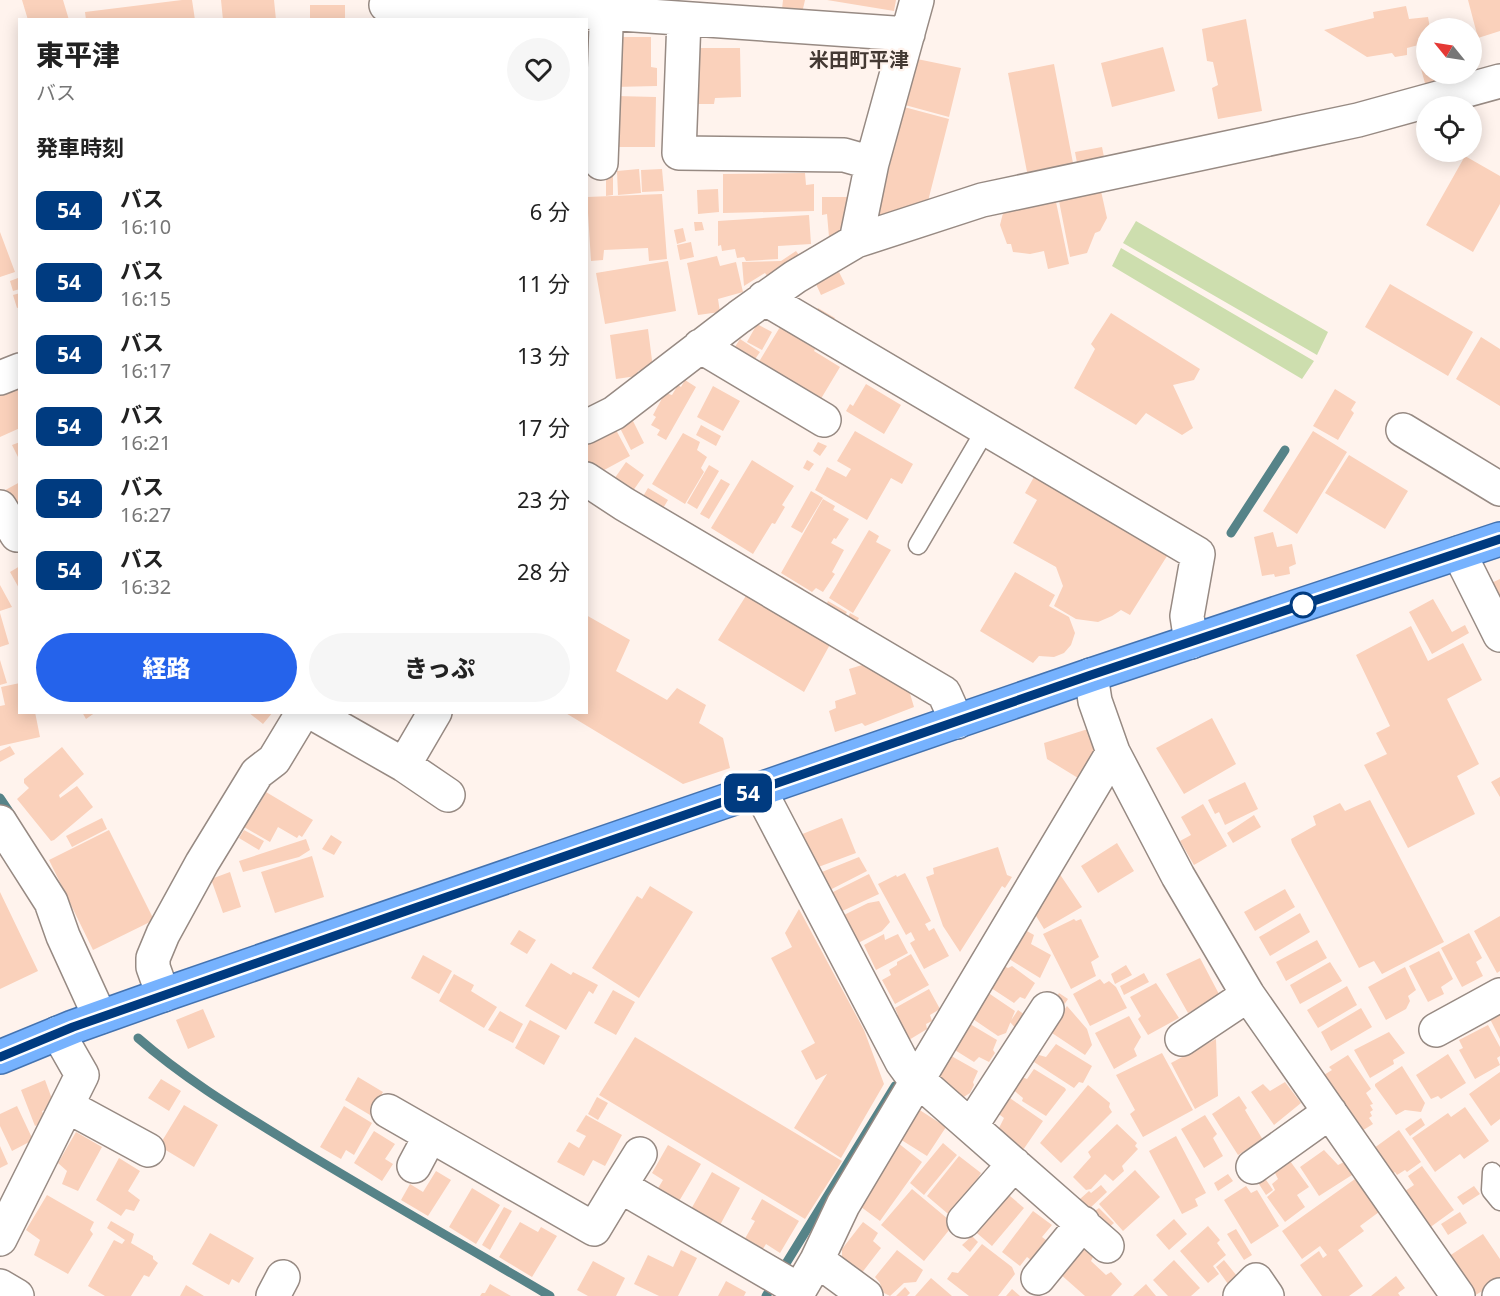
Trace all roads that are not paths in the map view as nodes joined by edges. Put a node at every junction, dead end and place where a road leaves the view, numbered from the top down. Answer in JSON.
{"nodes":[{"id":1,"x":916,"y":0,"type":"edge"},
{"id":2,"x":606,"y":6,"type":"edge"},
{"id":3,"x":387,"y":8,"type":"edge"},
{"id":4,"x":684,"y":19,"type":"junction"},
{"id":5,"x":908,"y":34,"type":"junction"},
{"id":6,"x":1500,"y":81,"type":"edge"},
{"id":7,"x":596,"y":143,"type":"edge"},
{"id":8,"x":872,"y":163,"type":"junction"},
{"id":9,"x":856,"y":242,"type":"junction"},
{"id":10,"x":765,"y":298,"type":"junction"},
{"id":11,"x":700,"y":346,"type":"junction"},
{"id":12,"x":18,"y":371,"type":"edge"},
{"id":13,"x":0,"y":378,"type":"edge"},
{"id":14,"x":824,"y":420,"type":"dead end"},
{"id":15,"x":588,"y":426,"type":"edge"},
{"id":16,"x":986,"y":429,"type":"junction"},
{"id":17,"x":1403,"y":430,"type":"dead end"},
{"id":18,"x":588,"y":480,"type":"edge"},
{"id":19,"x":1500,"y":489,"type":"edge"},
{"id":20,"x":0,"y":507,"type":"edge"},
{"id":21,"x":12,"y":538,"type":"edge"},
{"id":22,"x":1500,"y":539,"type":"edge"},
{"id":23,"x":918,"y":545,"type":"dead end"},
{"id":24,"x":1460,"y":553,"type":"junction"},
{"id":25,"x":1500,"y":635,"type":"edge"},
{"id":26,"x":1191,"y":642,"type":"junction"},
{"id":27,"x":1091,"y":675,"type":"junction"},
{"id":28,"x":302,"y":714,"type":"edge"},
{"id":29,"x":314,"y":714,"type":"edge"},
{"id":30,"x":434,"y":714,"type":"edge"},
{"id":31,"x":957,"y":722,"type":"junction"},
{"id":32,"x":1113,"y":752,"type":"junction"},
{"id":33,"x":404,"y":765,"type":"junction"},
{"id":34,"x":759,"y":789,"type":"junction"},
{"id":35,"x":448,"y":795,"type":"dead end"},
{"id":36,"x":0,"y":822,"type":"edge"},
{"id":37,"x":163,"y":995,"type":"junction"},
{"id":38,"x":1248,"y":995,"type":"junction"},
{"id":39,"x":1500,"y":995,"type":"edge"},
{"id":40,"x":1047,"y":1009,"type":"dead end"},
{"id":41,"x":100,"y":1017,"type":"junction"},
{"id":42,"x":1436,"y":1030,"type":"dead end"},
{"id":43,"x":58,"y":1033,"type":"junction"},
{"id":44,"x":1182,"y":1039,"type":"dead end"},
{"id":45,"x":0,"y":1057,"type":"edge"},
{"id":46,"x":910,"y":1072,"type":"junction"},
{"id":47,"x":67,"y":1106,"type":"junction"},
{"id":48,"x":388,"y":1112,"type":"dead end"},
{"id":49,"x":1330,"y":1113,"type":"junction"},
{"id":50,"x":971,"y":1126,"type":"junction"},
{"id":51,"x":430,"y":1136,"type":"junction"},
{"id":52,"x":148,"y":1150,"type":"dead end"},
{"id":53,"x":640,"y":1154,"type":"dead end"},
{"id":54,"x":1014,"y":1164,"type":"junction"},
{"id":55,"x":414,"y":1166,"type":"dead end"},
{"id":56,"x":1253,"y":1167,"type":"dead end"},
{"id":57,"x":1492,"y":1172,"type":"dead end"},
{"id":58,"x":620,"y":1186,"type":"junction"},
{"id":59,"x":1500,"y":1201,"type":"edge"},
{"id":60,"x":964,"y":1221,"type":"dead end"},
{"id":61,"x":1083,"y":1223,"type":"junction"},
{"id":62,"x":0,"y":1239,"type":"edge"},
{"id":63,"x":1107,"y":1246,"type":"dead end"},
{"id":64,"x":817,"y":1260,"type":"junction"},
{"id":65,"x":1038,"y":1278,"type":"dead end"},
{"id":66,"x":785,"y":1284,"type":"edge"},
{"id":67,"x":0,"y":1286,"type":"edge"},
{"id":68,"x":18,"y":1296,"type":"edge"},
{"id":69,"x":866,"y":1296,"type":"edge"},
{"id":70,"x":1240,"y":1296,"type":"edge"},
{"id":71,"x":1267,"y":1296,"type":"edge"},
{"id":72,"x":1458,"y":1296,"type":"edge"}],
"edges":[{"from":1,"to":5,"type":"street"},
{"from":2,"to":3,"type":"street"},
{"from":2,"to":4,"type":"street"},
{"from":2,"to":7,"type":"street"},
{"from":4,"to":5,"type":"street"},
{"from":4,"to":8,"type":"street"},
{"from":5,"to":8,"type":"street"},
{"from":6,"to":9,"type":"street"},
{"from":8,"to":9,"type":"street"},
{"from":9,"to":10,"type":"street"},
{"from":10,"to":11,"type":"street"},
{"from":10,"to":16,"type":"street"},
{"from":11,"to":14,"type":"street"},
{"from":11,"to":15,"type":"street"},
{"from":12,"to":13,"type":"street"},
{"from":16,"to":23,"type":"lane"},
{"from":16,"to":26,"type":"street"},
{"from":17,"to":19,"type":"street"},
{"from":18,"to":31,"type":"street"},
{"from":20,"to":21,"type":"street"},
{"from":22,"to":24,"type":"highway"},
{"from":24,"to":25,"type":"street"},
{"from":24,"to":26,"type":"highway"},
{"from":26,"to":27,"type":"highway"},
{"from":27,"to":31,"type":"highway"},
{"from":27,"to":32,"type":"street"},
{"from":28,"to":37,"type":"street"},
{"from":29,"to":33,"type":"street"},
{"from":30,"to":33,"type":"street"},
{"from":31,"to":34,"type":"highway"},
{"from":32,"to":38,"type":"street"},
{"from":32,"to":46,"type":"street"},
{"from":33,"to":35,"type":"street"},
{"from":34,"to":37,"type":"highway"},
{"from":34,"to":46,"type":"street"},
{"from":36,"to":41,"type":"street"},
{"from":37,"to":41,"type":"highway"},
{"from":38,"to":44,"type":"street"},
{"from":38,"to":49,"type":"street"},
{"from":39,"to":42,"type":"street"},
{"from":40,"to":50,"type":"street"},
{"from":41,"to":43,"type":"highway"},
{"from":43,"to":45,"type":"highway"},
{"from":43,"to":47,"type":"street"},
{"from":46,"to":50,"type":"street"},
{"from":46,"to":64,"type":"street"},
{"from":47,"to":52,"type":"street"},
{"from":47,"to":62,"type":"street"},
{"from":48,"to":51,"type":"street"},
{"from":49,"to":56,"type":"street"},
{"from":49,"to":72,"type":"street"},
{"from":50,"to":54,"type":"street"},
{"from":51,"to":55,"type":"street"},
{"from":51,"to":58,"type":"street"},
{"from":53,"to":58,"type":"street"},
{"from":54,"to":60,"type":"street"},
{"from":54,"to":61,"type":"street"},
{"from":57,"to":59,"type":"lane"},
{"from":58,"to":66,"type":"street"},
{"from":61,"to":63,"type":"street"},
{"from":61,"to":65,"type":"street"},
{"from":64,"to":66,"type":"street"},
{"from":64,"to":69,"type":"street"},
{"from":67,"to":68,"type":"street"},
{"from":70,"to":71,"type":"street"}]}
